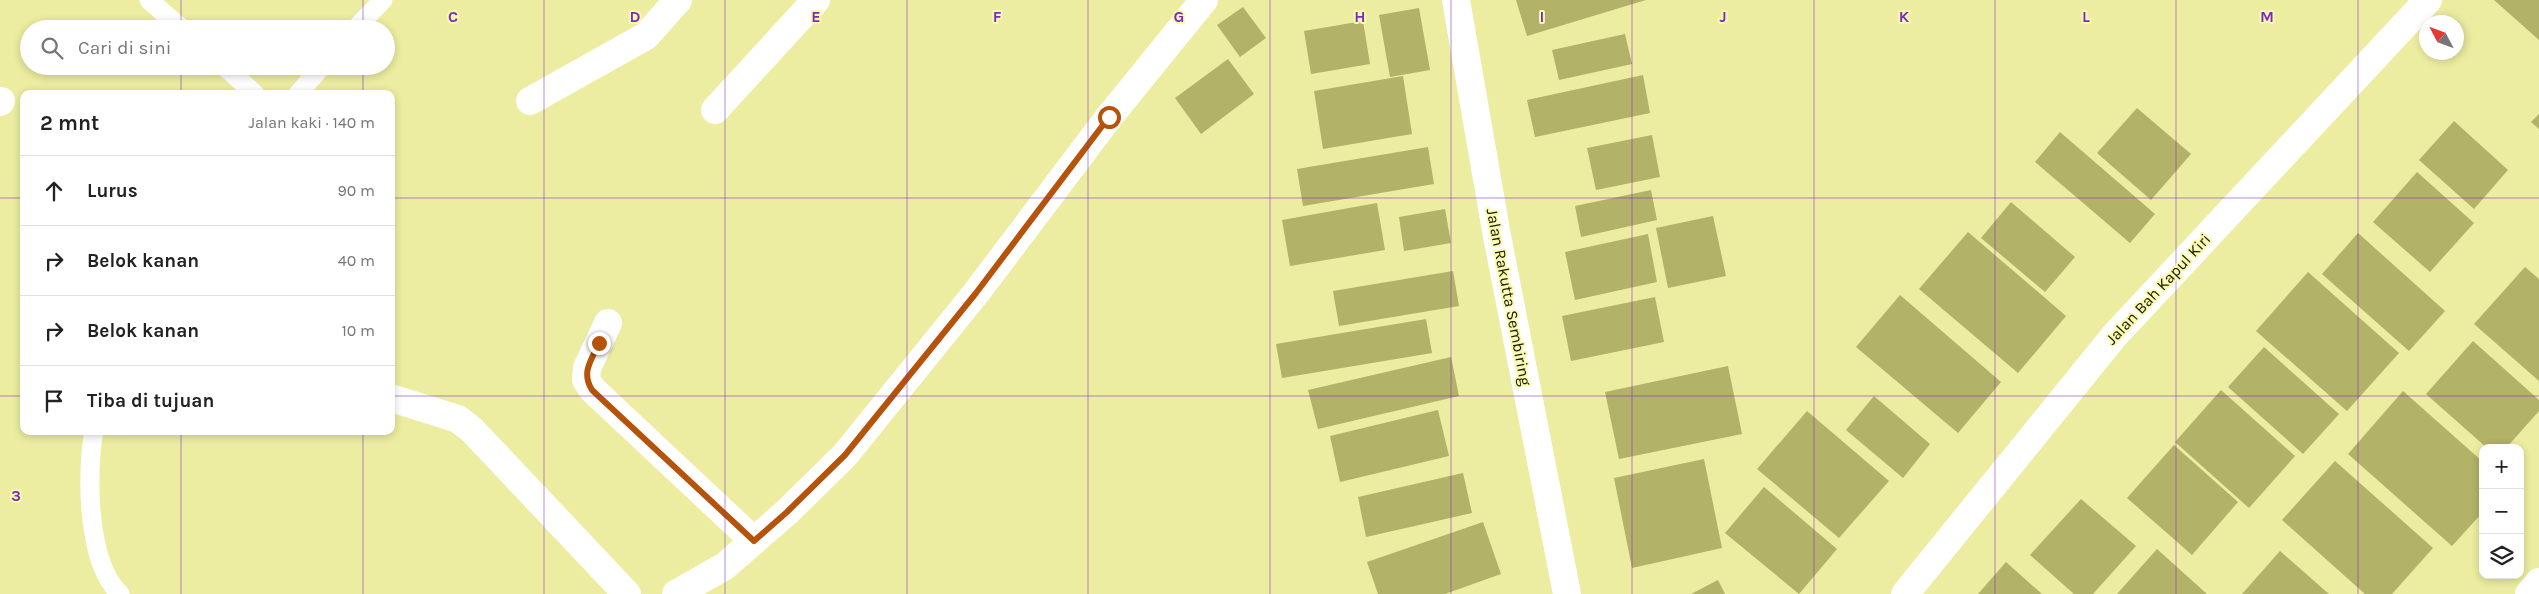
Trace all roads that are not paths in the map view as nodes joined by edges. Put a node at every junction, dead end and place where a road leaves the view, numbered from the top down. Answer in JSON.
{"nodes":[{"id":1,"x":149,"y":0,"type":"edge"},
{"id":2,"x":383,"y":0,"type":"edge"},
{"id":3,"x":678,"y":0,"type":"edge"},
{"id":4,"x":816,"y":0,"type":"edge"},
{"id":5,"x":1204,"y":0,"type":"edge"},
{"id":6,"x":1456,"y":0,"type":"edge"},
{"id":7,"x":2428,"y":0,"type":"edge"},
{"id":8,"x":172,"y":20,"type":"edge"},
{"id":9,"x":364,"y":20,"type":"edge"},
{"id":10,"x":234,"y":75,"type":"edge"},
{"id":11,"x":314,"y":75,"type":"edge"},
{"id":12,"x":251,"y":90,"type":"edge"},
{"id":13,"x":301,"y":90,"type":"edge"},
{"id":14,"x":530,"y":101,"type":"dead end"},
{"id":15,"x":715,"y":110,"type":"dead end"},
{"id":16,"x":608,"y":323,"type":"dead end"},
{"id":17,"x":395,"y":399,"type":"edge"},
{"id":18,"x":94,"y":435,"type":"edge"},
{"id":19,"x":754,"y":541,"type":"junction"},
{"id":20,"x":2539,"y":582,"type":"edge"},
{"id":21,"x":120,"y":594,"type":"edge"},
{"id":22,"x":627,"y":594,"type":"edge"},
{"id":23,"x":676,"y":594,"type":"edge"},
{"id":24,"x":1567,"y":594,"type":"edge"},
{"id":25,"x":1905,"y":594,"type":"edge"},
{"id":26,"x":2529,"y":594,"type":"edge"}],
"edges":[{"from":1,"to":8,"type":"lane"},
{"from":2,"to":9,"type":"lane"},
{"from":3,"to":14,"type":"street"},
{"from":4,"to":15,"type":"street"},
{"from":5,"to":19,"type":"street"},
{"from":6,"to":24,"type":"street","name":"Jalan Rakutta Sembiring"},
{"from":7,"to":25,"type":"street","name":"Jalan Bah Kapul Kiri"},
{"from":10,"to":12,"type":"lane"},
{"from":11,"to":13,"type":"lane"},
{"from":16,"to":19,"type":"street"},
{"from":17,"to":22,"type":"street"},
{"from":18,"to":21,"type":"lane"},
{"from":19,"to":23,"type":"street"},
{"from":20,"to":26,"type":"street"}]}
